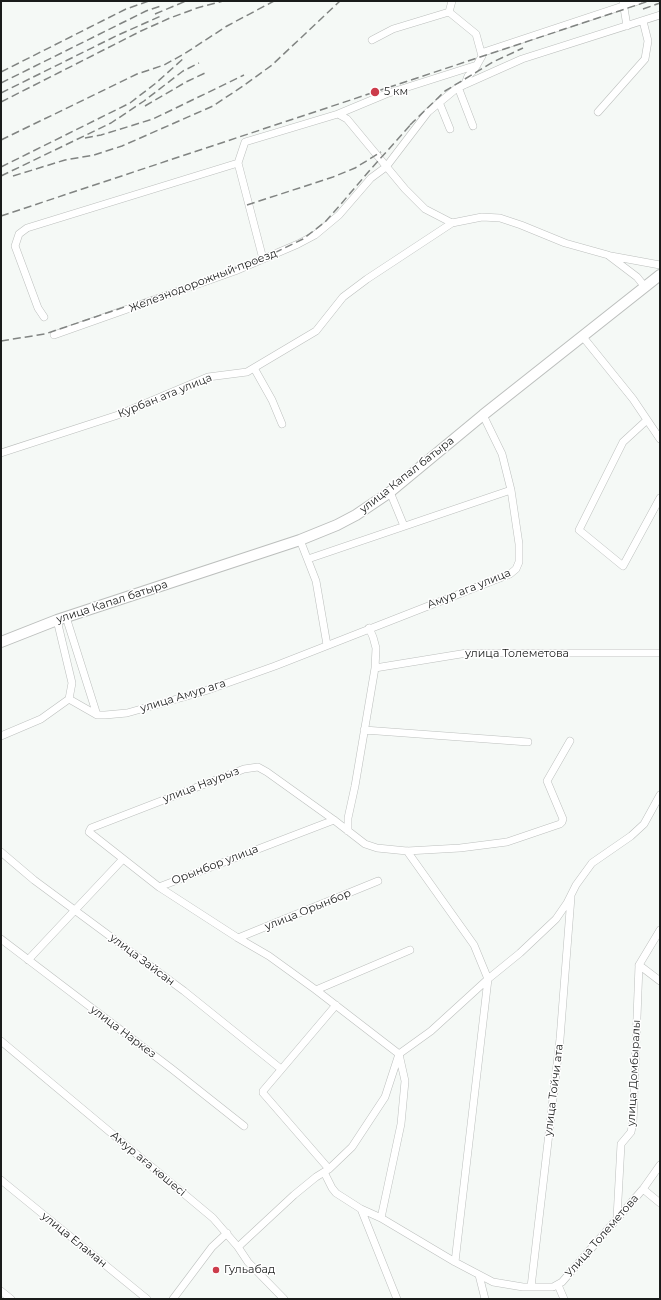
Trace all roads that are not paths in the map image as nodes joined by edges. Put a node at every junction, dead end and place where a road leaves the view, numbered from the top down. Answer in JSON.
{"nodes":[{"id":1,"x":452,"y":1,"type":"edge"},
{"id":2,"x":638,"y":1,"type":"edge"},
{"id":3,"x":623,"y":3,"type":"edge"},
{"id":4,"x":449,"y":12,"type":"junction"},
{"id":5,"x":660,"y":15,"type":"edge"},
{"id":6,"x":644,"y":21,"type":"junction"},
{"id":7,"x":627,"y":26,"type":"junction"},
{"id":8,"x":372,"y":40,"type":"dead end"},
{"id":9,"x":481,"y":53,"type":"junction"},
{"id":10,"x":477,"y":65,"type":"junction"},
{"id":11,"x":465,"y":84,"type":"junction"},
{"id":12,"x":458,"y":87,"type":"junction"},
{"id":13,"x":439,"y":102,"type":"junction"},
{"id":14,"x":598,"y":112,"type":"dead end"},
{"id":15,"x":338,"y":114,"type":"junction"},
{"id":16,"x":473,"y":126,"type":"dead end"},
{"id":17,"x":450,"y":129,"type":"dead end"},
{"id":18,"x":238,"y":163,"type":"junction"},
{"id":19,"x":386,"y":167,"type":"junction"},
{"id":20,"x":452,"y":223,"type":"junction"},
{"id":21,"x":608,"y":255,"type":"junction"},
{"id":22,"x":263,"y":259,"type":"junction"},
{"id":23,"x":660,"y":265,"type":"edge"},
{"id":24,"x":660,"y":275,"type":"edge"},
{"id":25,"x":645,"y":287,"type":"junction"},
{"id":26,"x":44,"y":317,"type":"dead end"},
{"id":27,"x":54,"y":335,"type":"dead end"},
{"id":28,"x":582,"y":337,"type":"junction"},
{"id":29,"x":254,"y":368,"type":"junction"},
{"id":30,"x":483,"y":415,"type":"junction"},
{"id":31,"x":647,"y":420,"type":"junction"},
{"id":32,"x":282,"y":424,"type":"dead end"},
{"id":33,"x":660,"y":439,"type":"edge"},
{"id":34,"x":1,"y":453,"type":"edge"},
{"id":35,"x":511,"y":490,"type":"junction"},
{"id":36,"x":390,"y":492,"type":"junction"},
{"id":37,"x":660,"y":498,"type":"edge"},
{"id":38,"x":404,"y":526,"type":"junction"},
{"id":39,"x":300,"y":540,"type":"junction"},
{"id":40,"x":308,"y":559,"type":"junction"},
{"id":41,"x":62,"y":618,"type":"junction"},
{"id":42,"x":369,"y":628,"type":"junction"},
{"id":43,"x":1,"y":642,"type":"edge"},
{"id":44,"x":327,"y":645,"type":"junction"},
{"id":45,"x":660,"y":653,"type":"edge"},
{"id":46,"x":375,"y":668,"type":"junction"},
{"id":47,"x":69,"y":699,"type":"junction"},
{"id":48,"x":97,"y":715,"type":"junction"},
{"id":49,"x":364,"y":730,"type":"junction"},
{"id":50,"x":1,"y":736,"type":"edge"},
{"id":51,"x":570,"y":741,"type":"dead end"},
{"id":52,"x":528,"y":742,"type":"dead end"},
{"id":53,"x":660,"y":795,"type":"edge"},
{"id":54,"x":657,"y":807,"type":"edge"},
{"id":55,"x":334,"y":820,"type":"junction"},
{"id":56,"x":89,"y":830,"type":"joint"},
{"id":57,"x":348,"y":831,"type":"junction"},
{"id":58,"x":408,"y":851,"type":"junction"},
{"id":59,"x":1,"y":852,"type":"edge"},
{"id":60,"x":123,"y":859,"type":"junction"},
{"id":61,"x":378,"y":881,"type":"dead end"},
{"id":62,"x":159,"y":887,"type":"junction"},
{"id":63,"x":572,"y":893,"type":"junction"},
{"id":64,"x":74,"y":910,"type":"junction"},
{"id":65,"x":660,"y":930,"type":"edge"},
{"id":66,"x":238,"y":938,"type":"junction"},
{"id":67,"x":1,"y":939,"type":"edge"},
{"id":68,"x":410,"y":950,"type":"dead end"},
{"id":69,"x":28,"y":960,"type":"junction"},
{"id":70,"x":639,"y":965,"type":"junction"},
{"id":71,"x":488,"y":979,"type":"junction"},
{"id":72,"x":660,"y":981,"type":"edge"},
{"id":73,"x":316,"y":990,"type":"junction"},
{"id":74,"x":336,"y":1005,"type":"junction"},
{"id":75,"x":1,"y":1041,"type":"edge"},
{"id":76,"x":399,"y":1054,"type":"junction"},
{"id":77,"x":281,"y":1069,"type":"junction"},
{"id":78,"x":244,"y":1126,"type":"dead end"},
{"id":79,"x":660,"y":1165,"type":"edge"},
{"id":80,"x":326,"y":1171,"type":"junction"},
{"id":81,"x":1,"y":1180,"type":"edge"},
{"id":82,"x":643,"y":1189,"type":"junction"},
{"id":83,"x":660,"y":1203,"type":"edge"},
{"id":84,"x":361,"y":1209,"type":"junction"},
{"id":85,"x":381,"y":1218,"type":"junction"},
{"id":86,"x":617,"y":1218,"type":"junction"},
{"id":87,"x":227,"y":1233,"type":"junction"},
{"id":88,"x":238,"y":1247,"type":"junction"},
{"id":89,"x":455,"y":1262,"type":"junction"},
{"id":90,"x":479,"y":1275,"type":"junction"},
{"id":91,"x":558,"y":1285,"type":"junction"},
{"id":92,"x":531,"y":1287,"type":"junction"},
{"id":93,"x":1,"y":1291,"type":"edge"},
{"id":94,"x":10,"y":1299,"type":"edge"},
{"id":95,"x":147,"y":1299,"type":"edge"},
{"id":96,"x":173,"y":1299,"type":"edge"},
{"id":97,"x":284,"y":1299,"type":"edge"},
{"id":98,"x":397,"y":1299,"type":"edge"},
{"id":99,"x":485,"y":1299,"type":"edge"},
{"id":100,"x":564,"y":1299,"type":"edge"}],
"edges":[{"from":1,"to":4,"type":"street"},
{"from":2,"to":3,"type":"street"},
{"from":3,"to":7,"type":"street"},
{"from":3,"to":9,"type":"street"},
{"from":4,"to":8,"type":"street"},
{"from":4,"to":9,"type":"street"},
{"from":5,"to":6,"type":"street","name":"Железнодорожный проезд"},
{"from":6,"to":7,"type":"street","name":"Железнодорожный проезд"},
{"from":6,"to":14,"type":"street"},
{"from":7,"to":11,"type":"street","name":"Железнодорожный проезд"},
{"from":9,"to":10,"type":"street"},
{"from":10,"to":11,"type":"street"},
{"from":10,"to":15,"type":"street"},
{"from":11,"to":12,"type":"street","name":"Железнодорожный проезд"},
{"from":12,"to":13,"type":"street","name":"Железнодорожный проезд"},
{"from":12,"to":16,"type":"street"},
{"from":13,"to":17,"type":"street"},
{"from":13,"to":19,"type":"street","name":"Железнодорожный проезд"},
{"from":15,"to":18,"type":"street"},
{"from":15,"to":19,"type":"street"},
{"from":18,"to":22,"type":"street"},
{"from":18,"to":26,"type":"street"},
{"from":19,"to":20,"type":"street"},
{"from":19,"to":22,"type":"street","name":"Железнодорожный проезд"},
{"from":20,"to":21,"type":"street"},
{"from":20,"to":29,"type":"street","name":"Курбан ата улица"},
{"from":21,"to":23,"type":"street"},
{"from":21,"to":25,"type":"street"},
{"from":22,"to":27,"type":"street","name":"Железнодорожный проезд"},
{"from":24,"to":25,"type":"main road","name":"улица Капал батыра"},
{"from":25,"to":28,"type":"main road","name":"улица Капал батыра"},
{"from":28,"to":30,"type":"main road","name":"улица Капал батыра"},
{"from":28,"to":31,"type":"street"},
{"from":29,"to":32,"type":"street"},
{"from":29,"to":34,"type":"street","name":"Курбан ата улица"},
{"from":30,"to":35,"type":"street"},
{"from":30,"to":36,"type":"main road","name":"улица Капал батыра"},
{"from":31,"to":33,"type":"street"},
{"from":31,"to":37,"type":"street"},
{"from":35,"to":38,"type":"street"},
{"from":35,"to":42,"type":"street","name":"Амур ага улица"},
{"from":36,"to":38,"type":"street"},
{"from":36,"to":39,"type":"main road","name":"улица Капал батыра"},
{"from":38,"to":40,"type":"street"},
{"from":39,"to":40,"type":"street"},
{"from":39,"to":41,"type":"main road","name":"улица Капал батыра"},
{"from":40,"to":44,"type":"street"},
{"from":41,"to":43,"type":"main road","name":"улица Капал батыра"},
{"from":41,"to":47,"type":"street"},
{"from":41,"to":48,"type":"street"},
{"from":42,"to":44,"type":"street","name":"улица Амур ага"},
{"from":42,"to":46,"type":"street"},
{"from":44,"to":48,"type":"street","name":"улица Амур ага"},
{"from":45,"to":46,"type":"street","name":"улица Толеметова"},
{"from":46,"to":49,"type":"street"},
{"from":47,"to":48,"type":"street"},
{"from":47,"to":50,"type":"street"},
{"from":49,"to":52,"type":"street"},
{"from":49,"to":57,"type":"street"},
{"from":51,"to":58,"type":"street","name":"улица Наурыз"},
{"from":53,"to":54,"type":"street"},
{"from":54,"to":63,"type":"street"},
{"from":55,"to":56,"type":"street","name":"улица Наурыз"},
{"from":55,"to":57,"type":"street","name":"улица Наурыз"},
{"from":55,"to":62,"type":"street","name":"Орынбор улица"},
{"from":56,"to":60,"type":"street","name":"Орынбор улица"},
{"from":57,"to":58,"type":"street","name":"улица Наурыз"},
{"from":58,"to":71,"type":"street"},
{"from":59,"to":64,"type":"street","name":"улица Зайсан"},
{"from":60,"to":62,"type":"street","name":"Орынбор улица"},
{"from":60,"to":64,"type":"street"},
{"from":61,"to":66,"type":"street","name":"улица Орынбор"},
{"from":62,"to":66,"type":"street"},
{"from":63,"to":71,"type":"street"},
{"from":63,"to":92,"type":"street","name":"улица Тойчи ата"},
{"from":64,"to":69,"type":"street"},
{"from":64,"to":77,"type":"street","name":"улица Зайсан"},
{"from":65,"to":70,"type":"street","name":"улица Домбыралы"},
{"from":66,"to":73,"type":"street"},
{"from":67,"to":69,"type":"street","name":"улица Наркез"},
{"from":68,"to":73,"type":"street"},
{"from":69,"to":78,"type":"street","name":"улица Наркез"},
{"from":70,"to":72,"type":"street"},
{"from":70,"to":86,"type":"street","name":"улица Домбыралы"},
{"from":71,"to":76,"type":"street"},
{"from":71,"to":89,"type":"street"},
{"from":73,"to":74,"type":"street"},
{"from":74,"to":76,"type":"street"},
{"from":74,"to":77,"type":"street"},
{"from":75,"to":87,"type":"street","name":"Амур аға көшесі"},
{"from":76,"to":80,"type":"street"},
{"from":76,"to":85,"type":"street"},
{"from":77,"to":80,"type":"street"},
{"from":79,"to":82,"type":"street","name":"Улица Толеметова"},
{"from":80,"to":84,"type":"street"},
{"from":80,"to":88,"type":"street"},
{"from":81,"to":95,"type":"street","name":"улица Еламан"},
{"from":82,"to":83,"type":"street"},
{"from":82,"to":86,"type":"street","name":"Улица Толеметова"},
{"from":84,"to":85,"type":"street","name":"Улица Толеметова"},
{"from":84,"to":98,"type":"street"},
{"from":85,"to":89,"type":"street","name":"Улица Толеметова"},
{"from":86,"to":91,"type":"street","name":"Улица Толеметова"},
{"from":87,"to":88,"type":"street","name":"Амур аға көшесі"},
{"from":87,"to":96,"type":"street"},
{"from":88,"to":97,"type":"street","name":"Амур аға көшесі"},
{"from":89,"to":90,"type":"street","name":"Улица Толеметова"},
{"from":90,"to":92,"type":"street","name":"Улица Толеметова"},
{"from":90,"to":99,"type":"street"},
{"from":91,"to":92,"type":"street","name":"Улица Толеметова"},
{"from":91,"to":100,"type":"street"},
{"from":93,"to":94,"type":"street"}]}
